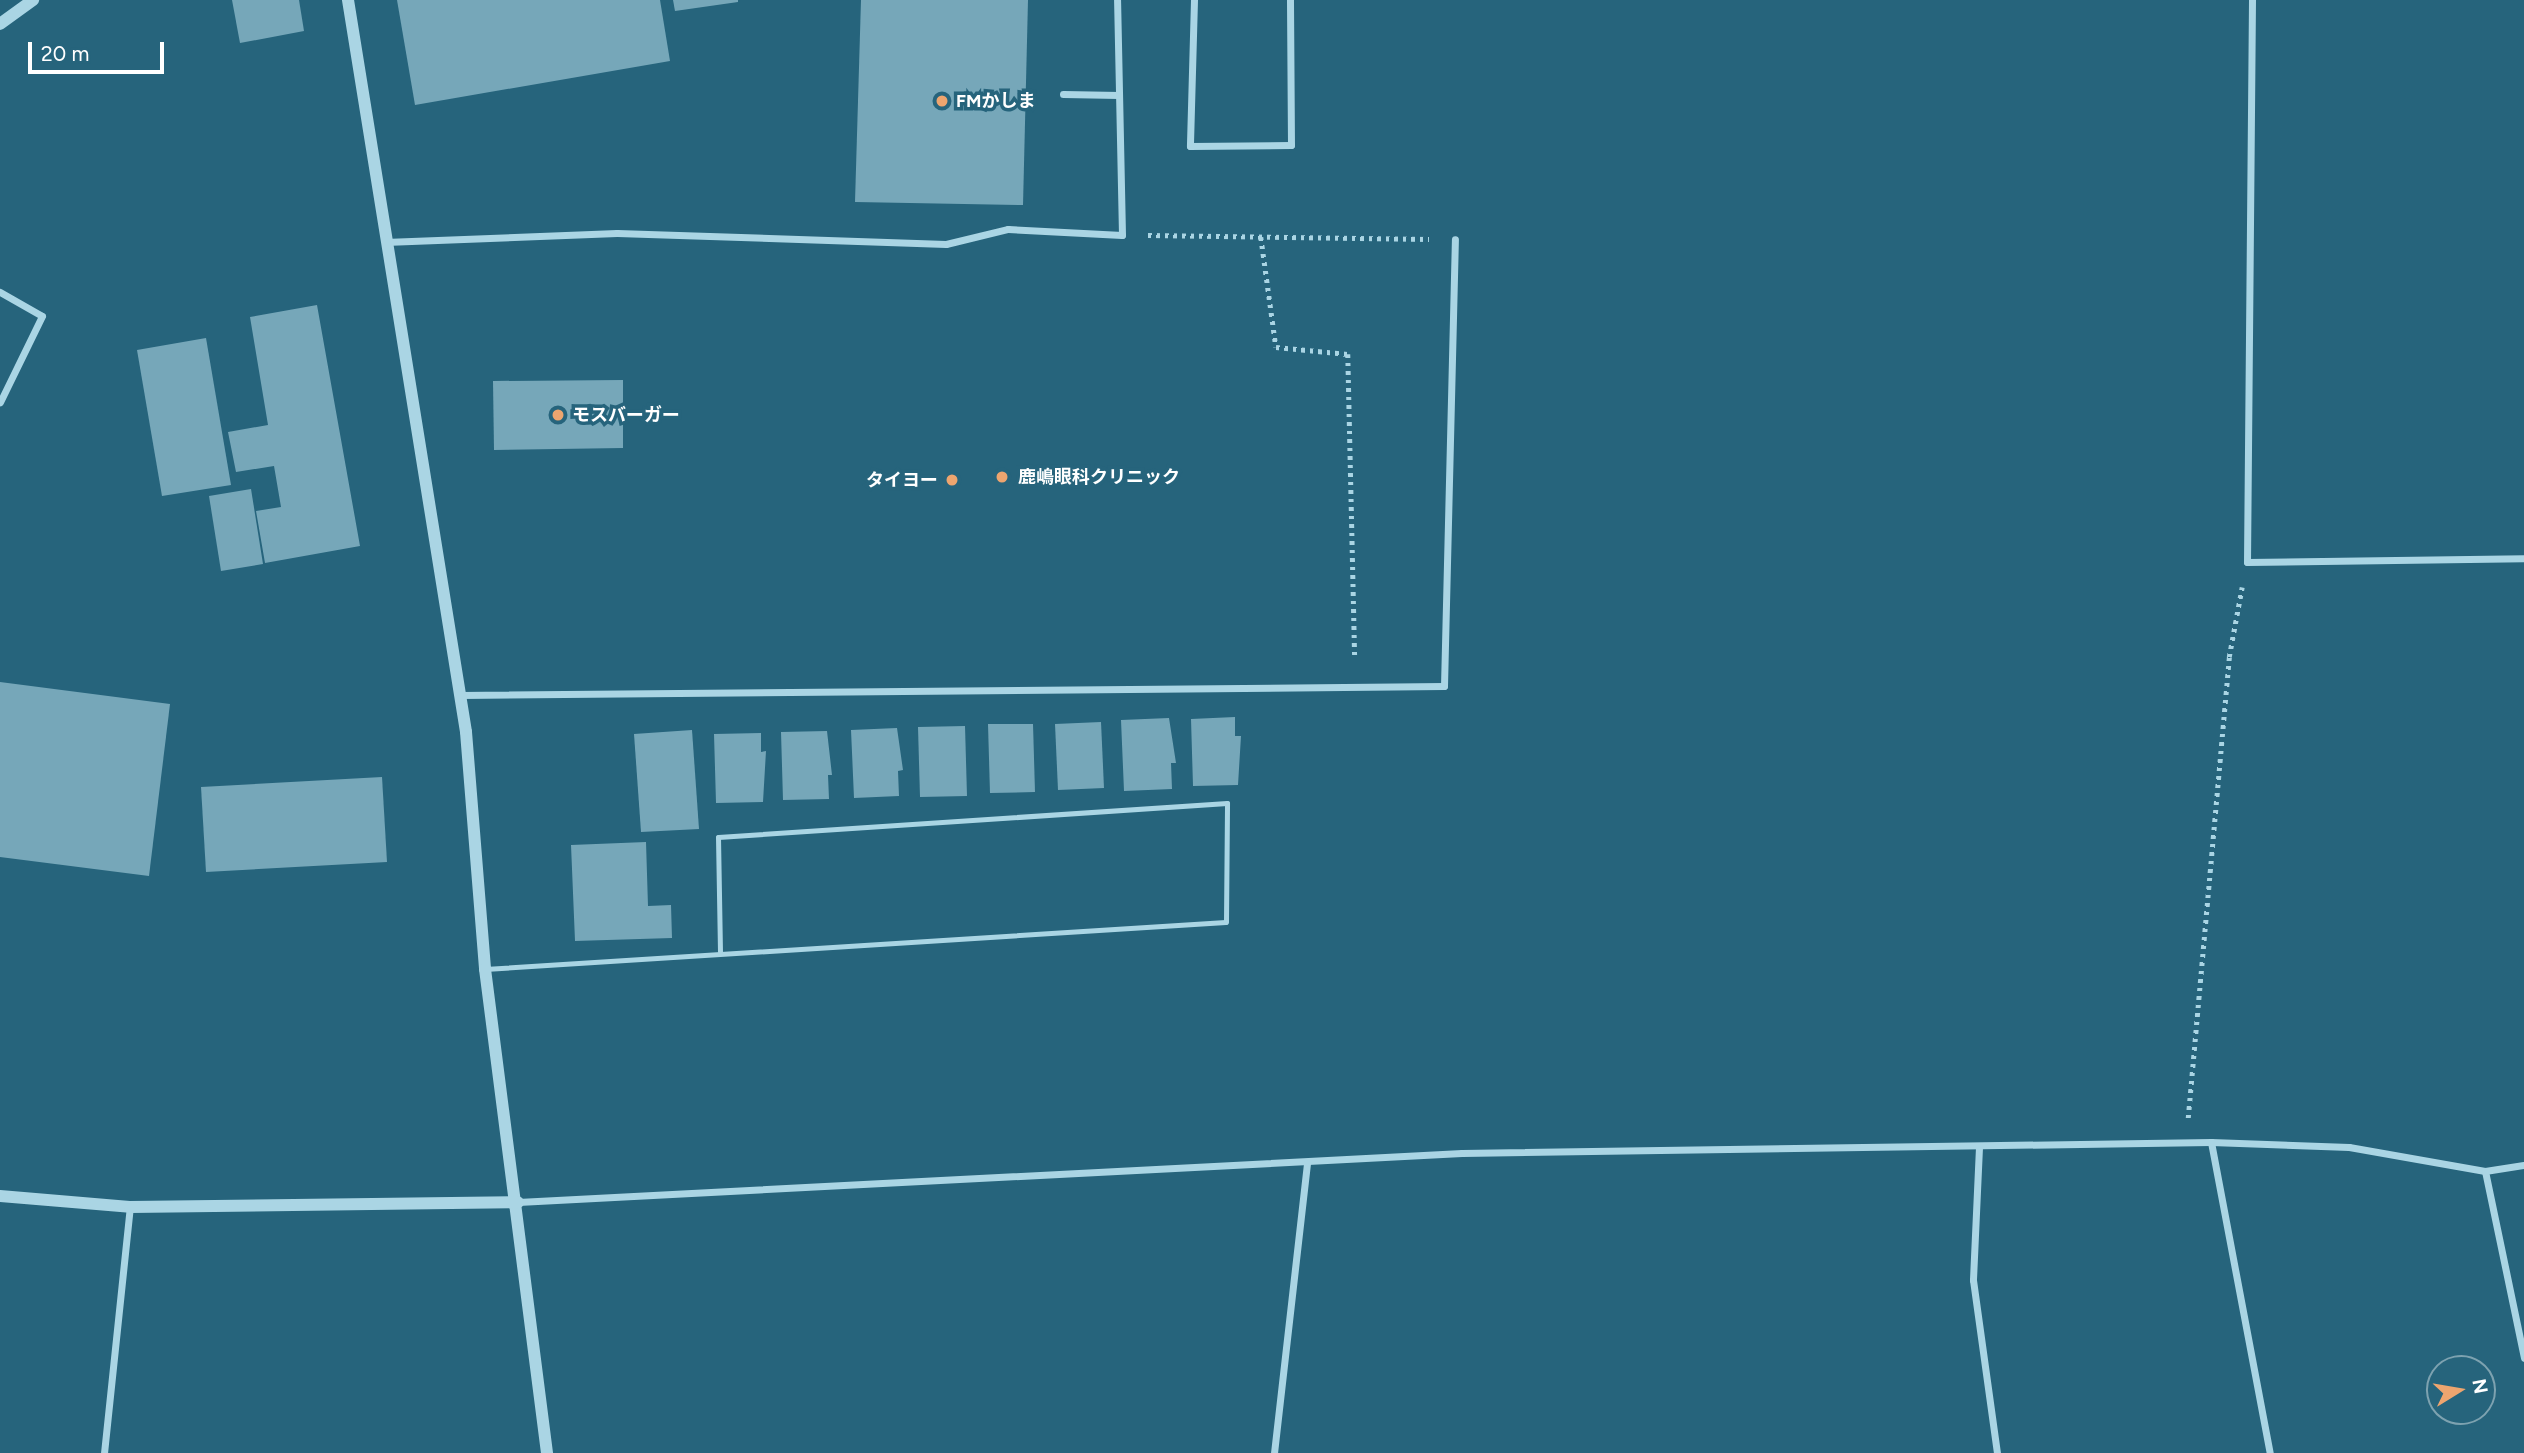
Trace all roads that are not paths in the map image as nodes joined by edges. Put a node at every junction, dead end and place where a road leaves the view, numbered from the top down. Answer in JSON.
{"nodes":[{"id":1,"x":33,"y":0,"type":"edge"},
{"id":2,"x":348,"y":0,"type":"edge"},
{"id":3,"x":1117,"y":0,"type":"edge"},
{"id":4,"x":1194,"y":0,"type":"edge"},
{"id":5,"x":1290,"y":0,"type":"edge"},
{"id":6,"x":2252,"y":0,"type":"edge"},
{"id":7,"x":0,"y":24,"type":"edge"},
{"id":8,"x":1063,"y":94,"type":"dead end"},
{"id":9,"x":1119,"y":95,"type":"junction"},
{"id":10,"x":1455,"y":239,"type":"road end"},
{"id":11,"x":384,"y":243,"type":"junction"},
{"id":12,"x":0,"y":292,"type":"edge"},
{"id":13,"x":0,"y":402,"type":"edge"},
{"id":14,"x":2524,"y":558,"type":"edge"},
{"id":15,"x":461,"y":695,"type":"junction"},
{"id":16,"x":720,"y":952,"type":"junction"},
{"id":17,"x":485,"y":969,"type":"junction"},
{"id":18,"x":2211,"y":1142,"type":"junction"},
{"id":19,"x":1979,"y":1147,"type":"junction"},
{"id":20,"x":1307,"y":1164,"type":"junction"},
{"id":21,"x":2524,"y":1165,"type":"edge"},
{"id":22,"x":2485,"y":1171,"type":"junction"},
{"id":23,"x":0,"y":1196,"type":"edge"},
{"id":24,"x":518,"y":1202,"type":"junction"},
{"id":25,"x":130,"y":1207,"type":"junction"},
{"id":26,"x":2524,"y":1358,"type":"edge"},
{"id":27,"x":104,"y":1453,"type":"edge"},
{"id":28,"x":547,"y":1453,"type":"edge"},
{"id":29,"x":1275,"y":1453,"type":"edge"},
{"id":30,"x":1997,"y":1453,"type":"edge"},
{"id":31,"x":2270,"y":1453,"type":"edge"}],
"edges":[{"from":1,"to":7,"type":"street"},
{"from":2,"to":11,"type":"street"},
{"from":3,"to":9,"type":"street"},
{"from":4,"to":5,"type":"street"},
{"from":6,"to":14,"type":"street"},
{"from":8,"to":9,"type":"street"},
{"from":9,"to":11,"type":"street"},
{"from":10,"to":15,"type":"street"},
{"from":11,"to":15,"type":"street"},
{"from":12,"to":13,"type":"street"},
{"from":15,"to":17,"type":"street"},
{"from":16,"to":16,"type":"lane"},
{"from":16,"to":17,"type":"lane"},
{"from":17,"to":24,"type":"street"},
{"from":18,"to":19,"type":"street"},
{"from":18,"to":22,"type":"street"},
{"from":18,"to":31,"type":"street"},
{"from":19,"to":20,"type":"street"},
{"from":19,"to":30,"type":"street"},
{"from":20,"to":24,"type":"street"},
{"from":20,"to":29,"type":"street"},
{"from":21,"to":22,"type":"street"},
{"from":22,"to":26,"type":"street"},
{"from":23,"to":25,"type":"street"},
{"from":24,"to":25,"type":"street"},
{"from":24,"to":28,"type":"street"},
{"from":25,"to":27,"type":"street"}]}
